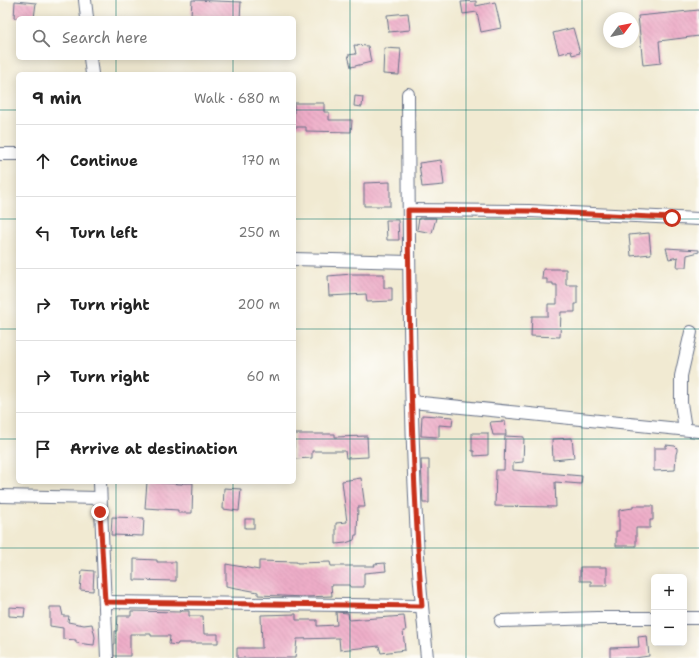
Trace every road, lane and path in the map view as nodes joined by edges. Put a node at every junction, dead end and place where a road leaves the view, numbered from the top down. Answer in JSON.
{"nodes":[{"id":1,"x":85,"y":0,"type":"edge"},
{"id":2,"x":87,"y":16,"type":"edge"},
{"id":3,"x":90,"y":60,"type":"edge"},
{"id":4,"x":92,"y":72,"type":"edge"},
{"id":5,"x":408,"y":94,"type":"dead end"},
{"id":6,"x":0,"y":154,"type":"edge"},
{"id":7,"x":16,"y":154,"type":"edge"},
{"id":8,"x":408,"y":210,"type":"junction"},
{"id":9,"x":699,"y":219,"type":"edge"},
{"id":10,"x":296,"y":259,"type":"edge"},
{"id":11,"x":409,"y":262,"type":"junction"},
{"id":12,"x":691,"y":332,"type":"dead end"},
{"id":13,"x":412,"y":402,"type":"junction"},
{"id":14,"x":685,"y":429,"type":"junction"},
{"id":15,"x":699,"y":431,"type":"edge"},
{"id":16,"x":100,"y":484,"type":"edge"},
{"id":17,"x":0,"y":496,"type":"edge"},
{"id":18,"x":100,"y":498,"type":"junction"},
{"id":19,"x":105,"y":602,"type":"junction"},
{"id":20,"x":422,"y":606,"type":"junction"},
{"id":21,"x":651,"y":618,"type":"edge"},
{"id":22,"x":687,"y":618,"type":"edge"},
{"id":23,"x":699,"y":618,"type":"edge"},
{"id":24,"x":501,"y":621,"type":"dead end"},
{"id":25,"x":107,"y":658,"type":"edge"},
{"id":26,"x":427,"y":658,"type":"edge"}],
"edges":[{"from":1,"to":2,"type":"street"},
{"from":3,"to":4,"type":"street"},
{"from":5,"to":8,"type":"street"},
{"from":6,"to":7,"type":"street"},
{"from":8,"to":9,"type":"street"},
{"from":8,"to":11,"type":"street"},
{"from":10,"to":11,"type":"street"},
{"from":11,"to":13,"type":"street"},
{"from":12,"to":14,"type":"street"},
{"from":13,"to":14,"type":"street"},
{"from":13,"to":20,"type":"street"},
{"from":14,"to":15,"type":"street"},
{"from":16,"to":18,"type":"street"},
{"from":17,"to":18,"type":"street"},
{"from":18,"to":19,"type":"street"},
{"from":19,"to":20,"type":"street"},
{"from":19,"to":25,"type":"street"},
{"from":20,"to":26,"type":"street"},
{"from":21,"to":24,"type":"street"},
{"from":22,"to":23,"type":"street"}]}
